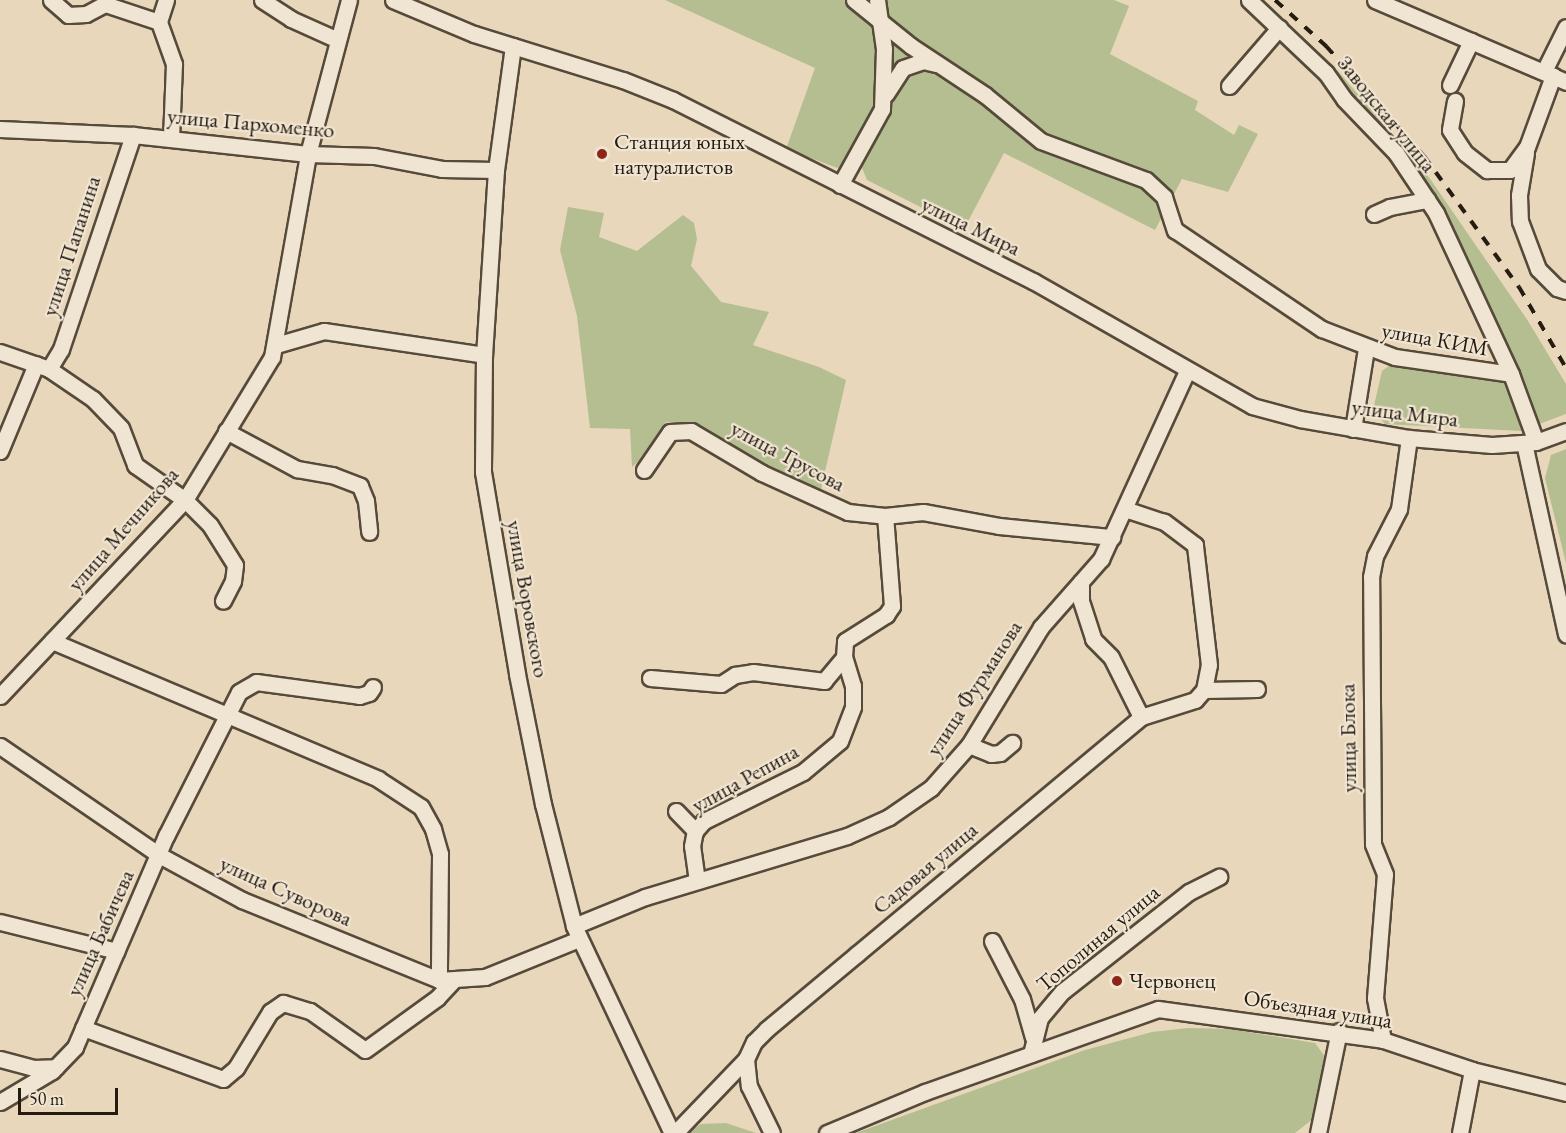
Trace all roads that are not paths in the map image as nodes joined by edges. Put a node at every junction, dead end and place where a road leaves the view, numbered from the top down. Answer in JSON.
{"nodes":[{"id":1,"x":51,"y":0,"type":"edge"},
{"id":2,"x":166,"y":0,"type":"edge"},
{"id":3,"x":349,"y":0,"type":"edge"},
{"id":4,"x":393,"y":0,"type":"edge"},
{"id":5,"x":854,"y":0,"type":"edge"},
{"id":6,"x":877,"y":0,"type":"edge"},
{"id":7,"x":1249,"y":0,"type":"edge"},
{"id":8,"x":1375,"y":0,"type":"edge"},
{"id":9,"x":265,"y":1,"type":"edge"},
{"id":10,"x":881,"y":21,"type":"junction"},
{"id":11,"x":159,"y":22,"type":"junction"},
{"id":12,"x":1566,"y":27,"type":"edge"},
{"id":13,"x":1279,"y":28,"type":"junction"},
{"id":14,"x":338,"y":40,"type":"junction"},
{"id":15,"x":1471,"y":41,"type":"junction"},
{"id":16,"x":513,"y":46,"type":"junction"},
{"id":17,"x":939,"y":65,"type":"junction"},
{"id":18,"x":1554,"y":76,"type":"edge"},
{"id":19,"x":1450,"y":85,"type":"dead end"},
{"id":20,"x":1229,"y":86,"type":"dead end"},
{"id":21,"x":885,"y":97,"type":"junction"},
{"id":22,"x":1455,"y":101,"type":"dead end"},
{"id":23,"x":0,"y":129,"type":"edge"},
{"id":24,"x":133,"y":135,"type":"junction"},
{"id":25,"x":171,"y":139,"type":"junction"},
{"id":26,"x":1527,"y":147,"type":"junction"},
{"id":27,"x":308,"y":154,"type":"junction"},
{"id":28,"x":496,"y":170,"type":"junction"},
{"id":29,"x":840,"y":185,"type":"junction"},
{"id":30,"x":1427,"y":200,"type":"junction"},
{"id":31,"x":1374,"y":214,"type":"dead end"},
{"id":32,"x":1566,"y":291,"type":"edge"},
{"id":33,"x":276,"y":345,"type":"junction"},
{"id":34,"x":1366,"y":349,"type":"junction"},
{"id":35,"x":0,"y":352,"type":"edge"},
{"id":36,"x":484,"y":355,"type":"junction"},
{"id":37,"x":42,"y":367,"type":"junction"},
{"id":38,"x":1187,"y":371,"type":"junction"},
{"id":39,"x":1511,"y":374,"type":"junction"},
{"id":40,"x":1353,"y":429,"type":"junction"},
{"id":41,"x":226,"y":431,"type":"junction"},
{"id":42,"x":1566,"y":431,"type":"edge"},
{"id":43,"x":1408,"y":438,"type":"junction"},
{"id":44,"x":1530,"y":443,"type":"junction"},
{"id":45,"x":0,"y":451,"type":"edge"},
{"id":46,"x":644,"y":470,"type":"dead end"},
{"id":47,"x":185,"y":500,"type":"junction"},
{"id":48,"x":1125,"y":509,"type":"junction"},
{"id":49,"x":885,"y":516,"type":"junction"},
{"id":50,"x":369,"y":532,"type":"dead end"},
{"id":51,"x":1112,"y":537,"type":"junction"},
{"id":52,"x":1081,"y":582,"type":"junction"},
{"id":53,"x":223,"y":602,"type":"dead end"},
{"id":54,"x":1566,"y":634,"type":"edge"},
{"id":55,"x":52,"y":641,"type":"junction"},
{"id":56,"x":844,"y":657,"type":"junction"},
{"id":57,"x":650,"y":678,"type":"dead end"},
{"id":58,"x":373,"y":687,"type":"dead end"},
{"id":59,"x":1257,"y":689,"type":"dead end"},
{"id":60,"x":1204,"y":690,"type":"junction"},
{"id":61,"x":0,"y":696,"type":"edge"},
{"id":62,"x":226,"y":714,"type":"junction"},
{"id":63,"x":1141,"y":717,"type":"junction"},
{"id":64,"x":1012,"y":743,"type":"dead end"},
{"id":65,"x":0,"y":746,"type":"edge"},
{"id":66,"x":969,"y":746,"type":"junction"},
{"id":67,"x":676,"y":811,"type":"dead end"},
{"id":68,"x":695,"y":831,"type":"junction"},
{"id":69,"x":159,"y":855,"type":"junction"},
{"id":70,"x":1219,"y":877,"type":"dead end"},
{"id":71,"x":697,"y":880,"type":"junction"},
{"id":72,"x":0,"y":922,"type":"edge"},
{"id":73,"x":576,"y":932,"type":"junction"},
{"id":74,"x":992,"y":941,"type":"dead end"},
{"id":75,"x":116,"y":951,"type":"junction"},
{"id":76,"x":446,"y":980,"type":"junction"},
{"id":77,"x":83,"y":1028,"type":"junction"},
{"id":78,"x":1340,"y":1031,"type":"junction"},
{"id":79,"x":1383,"y":1040,"type":"junction"},
{"id":80,"x":1032,"y":1046,"type":"junction"},
{"id":81,"x":0,"y":1059,"type":"edge"},
{"id":82,"x":746,"y":1059,"type":"junction"},
{"id":83,"x":56,"y":1067,"type":"junction"},
{"id":84,"x":1472,"y":1070,"type":"junction"},
{"id":85,"x":1566,"y":1093,"type":"edge"},
{"id":86,"x":0,"y":1102,"type":"edge"},
{"id":87,"x":1323,"y":1114,"type":"junction"},
{"id":88,"x":674,"y":1133,"type":"edge"},
{"id":89,"x":772,"y":1133,"type":"edge"},
{"id":90,"x":827,"y":1133,"type":"edge"},
{"id":91,"x":1304,"y":1133,"type":"edge"},
{"id":92,"x":1318,"y":1133,"type":"edge"},
{"id":93,"x":1460,"y":1133,"type":"edge"}],
"edges":[{"from":1,"to":11,"type":"street"},
{"from":2,"to":11,"type":"street"},
{"from":3,"to":14,"type":"street","name":"улица Мечникова"},
{"from":4,"to":16,"type":"street","name":"улица Мира"},
{"from":5,"to":10,"type":"street"},
{"from":6,"to":10,"type":"street"},
{"from":7,"to":13,"type":"street","name":"Заводская улица"},
{"from":8,"to":15,"type":"street"},
{"from":9,"to":14,"type":"street"},
{"from":10,"to":17,"type":"street"},
{"from":10,"to":21,"type":"street"},
{"from":11,"to":25,"type":"street"},
{"from":12,"to":18,"type":"street"},
{"from":13,"to":20,"type":"street"},
{"from":13,"to":30,"type":"street","name":"Заводская улица"},
{"from":14,"to":27,"type":"street","name":"улица Мечникова"},
{"from":15,"to":18,"type":"street"},
{"from":15,"to":19,"type":"street"},
{"from":16,"to":28,"type":"street","name":"улица Воровского"},
{"from":16,"to":29,"type":"street","name":"улица Мира"},
{"from":17,"to":21,"type":"street"},
{"from":17,"to":34,"type":"street","name":"улица КИМ"},
{"from":18,"to":26,"type":"street"},
{"from":21,"to":29,"type":"street"},
{"from":22,"to":26,"type":"street"},
{"from":23,"to":24,"type":"street","name":"улица Пархоменко"},
{"from":24,"to":25,"type":"street","name":"улица Пархоменко"},
{"from":24,"to":37,"type":"street","name":"улица Папанина"},
{"from":25,"to":27,"type":"street","name":"улица Пархоменко"},
{"from":26,"to":32,"type":"street"},
{"from":27,"to":28,"type":"street","name":"улица Пархоменко"},
{"from":27,"to":33,"type":"street","name":"улица Мечникова"},
{"from":28,"to":36,"type":"street","name":"улица Воровского"},
{"from":29,"to":38,"type":"street","name":"улица Мира"},
{"from":30,"to":31,"type":"street"},
{"from":30,"to":39,"type":"street","name":"Заводская улица"},
{"from":33,"to":36,"type":"street"},
{"from":33,"to":41,"type":"street","name":"улица Мечникова"},
{"from":34,"to":39,"type":"street","name":"улица КИМ"},
{"from":34,"to":40,"type":"street"},
{"from":35,"to":37,"type":"street"},
{"from":36,"to":73,"type":"street","name":"улица Воровского"},
{"from":37,"to":45,"type":"street","name":"улица Папанина"},
{"from":37,"to":47,"type":"street"},
{"from":38,"to":40,"type":"street","name":"улица Мира"},
{"from":38,"to":48,"type":"street","name":"улица Фурманова"},
{"from":39,"to":44,"type":"street","name":"улица КИМ"},
{"from":40,"to":43,"type":"street","name":"улица Мира"},
{"from":41,"to":47,"type":"street","name":"улица Мечникова"},
{"from":41,"to":50,"type":"street"},
{"from":42,"to":44,"type":"street"},
{"from":43,"to":44,"type":"street","name":"улица Мира"},
{"from":43,"to":79,"type":"street","name":"улица Блока"},
{"from":44,"to":54,"type":"street","name":"улица КИМ"},
{"from":46,"to":49,"type":"street","name":"улица Трусова"},
{"from":47,"to":53,"type":"street"},
{"from":47,"to":55,"type":"street","name":"улица Мечникова"},
{"from":48,"to":51,"type":"street","name":"улица Фурманова"},
{"from":48,"to":60,"type":"street"},
{"from":49,"to":51,"type":"street","name":"улица Трусова"},
{"from":49,"to":56,"type":"street"},
{"from":51,"to":52,"type":"street","name":"улица Фурманова"},
{"from":52,"to":63,"type":"street"},
{"from":52,"to":66,"type":"street","name":"улица Фурманова"},
{"from":55,"to":61,"type":"street","name":"улица Мечникова"},
{"from":55,"to":62,"type":"street"},
{"from":56,"to":57,"type":"street"},
{"from":56,"to":68,"type":"street","name":"улица Репина"},
{"from":58,"to":62,"type":"street","name":"улица Бабичева"},
{"from":59,"to":60,"type":"street"},
{"from":60,"to":63,"type":"street","name":"Садовая улица"},
{"from":62,"to":69,"type":"street","name":"улица Бабичева"},
{"from":62,"to":76,"type":"street"},
{"from":63,"to":82,"type":"street","name":"Садовая улица"},
{"from":64,"to":66,"type":"street"},
{"from":65,"to":69,"type":"street","name":"улица Суворова"},
{"from":66,"to":71,"type":"street","name":"улица Фурманова"},
{"from":67,"to":68,"type":"street"},
{"from":68,"to":71,"type":"street","name":"улица Репина"},
{"from":69,"to":75,"type":"street","name":"улица Бабичева"},
{"from":69,"to":76,"type":"street","name":"улица Суворова"},
{"from":70,"to":80,"type":"street","name":"Тополиная улица"},
{"from":71,"to":73,"type":"street","name":"улица Фурманова"},
{"from":72,"to":75,"type":"street"},
{"from":73,"to":76,"type":"street","name":"улица Суворова"},
{"from":73,"to":88,"type":"street","name":"улица Воровского"},
{"from":74,"to":80,"type":"street"},
{"from":75,"to":77,"type":"street","name":"улица Бабичева"},
{"from":76,"to":77,"type":"street","name":"улица Бабичева"},
{"from":77,"to":83,"type":"street","name":"улица Бабичева"},
{"from":78,"to":79,"type":"street","name":"Объездная улица"},
{"from":78,"to":80,"type":"street","name":"Объездная улица"},
{"from":78,"to":87,"type":"street"},
{"from":79,"to":84,"type":"street","name":"Объездная улица"},
{"from":80,"to":90,"type":"street","name":"Объездная улица"},
{"from":81,"to":83,"type":"street"},
{"from":82,"to":88,"type":"street","name":"Садовая улица"},
{"from":82,"to":89,"type":"street"},
{"from":83,"to":86,"type":"street","name":"улица Бабичева"},
{"from":84,"to":85,"type":"street","name":"Объездная улица"},
{"from":84,"to":93,"type":"street"},
{"from":87,"to":91,"type":"street"},
{"from":87,"to":92,"type":"street"}]}
